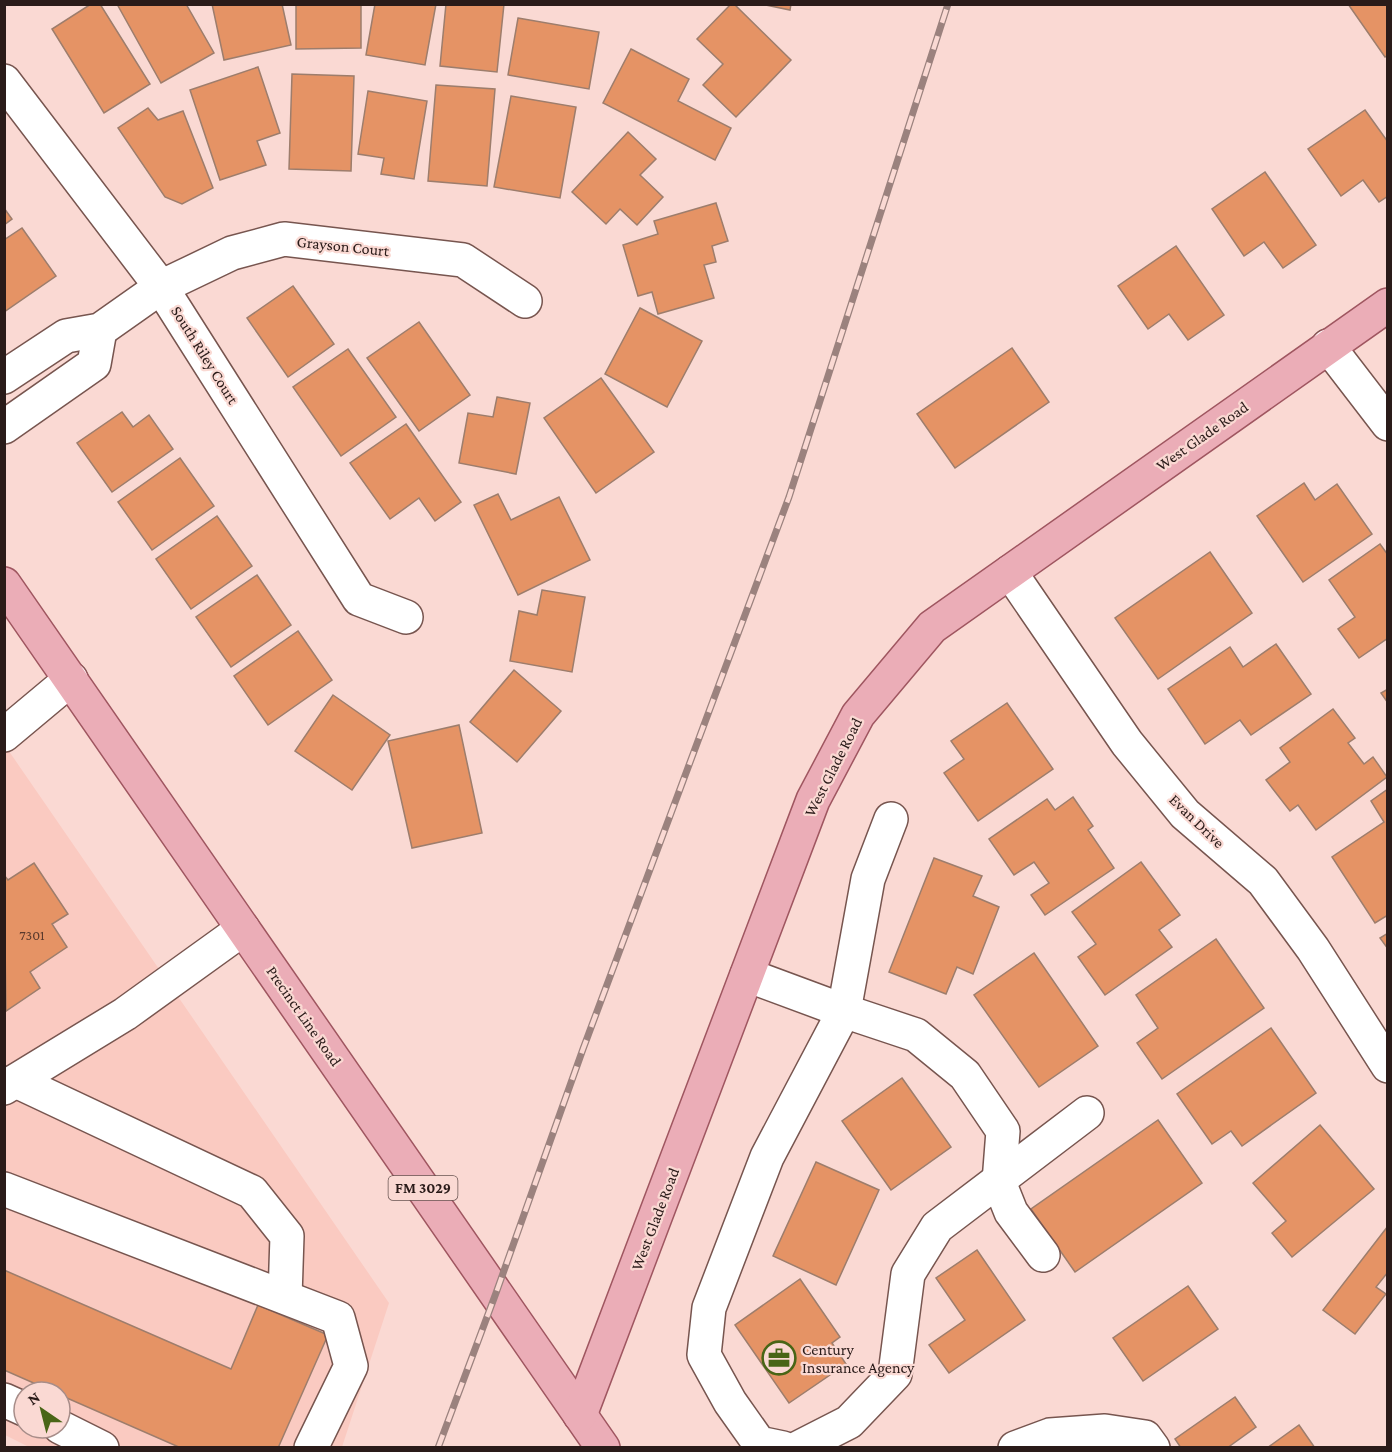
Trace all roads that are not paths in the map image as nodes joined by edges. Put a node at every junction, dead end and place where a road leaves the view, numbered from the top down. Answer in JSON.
{"nodes":[{"id":1,"x":4,"y":81,"type":"edge"},
{"id":2,"x":161,"y":287,"type":"junction"},
{"id":3,"x":525,"y":301,"type":"dead end"},
{"id":4,"x":1388,"y":305,"type":"edge"},
{"id":5,"x":100,"y":330,"type":"junction"},
{"id":6,"x":1328,"y":346,"type":"junction"},
{"id":7,"x":4,"y":377,"type":"edge"},
{"id":8,"x":1388,"y":424,"type":"edge"},
{"id":9,"x":4,"y":427,"type":"edge"},
{"id":10,"x":1010,"y":572,"type":"junction"},
{"id":11,"x":4,"y":584,"type":"edge"},
{"id":12,"x":406,"y":617,"type":"dead end"},
{"id":13,"x":70,"y":679,"type":"junction"},
{"id":14,"x":4,"y":735,"type":"edge"},
{"id":15,"x":891,"y":819,"type":"dead end"},
{"id":16,"x":243,"y":929,"type":"junction"},
{"id":17,"x":747,"y":975,"type":"junction"},
{"id":18,"x":844,"y":1011,"type":"junction"},
{"id":19,"x":1388,"y":1066,"type":"edge"},
{"id":20,"x":10,"y":1084,"type":"edge"},
{"id":21,"x":1087,"y":1113,"type":"dead end"},
{"id":22,"x":999,"y":1182,"type":"junction"},
{"id":23,"x":4,"y":1189,"type":"edge"},
{"id":24,"x":1044,"y":1255,"type":"dead end"},
{"id":25,"x":285,"y":1297,"type":"junction"},
{"id":26,"x":580,"y":1415,"type":"junction"},
{"id":27,"x":72,"y":1433,"type":"edge"},
{"id":28,"x":102,"y":1448,"type":"edge"},
{"id":29,"x":311,"y":1448,"type":"edge"},
{"id":30,"x":603,"y":1448,"type":"edge"},
{"id":31,"x":783,"y":1448,"type":"edge"},
{"id":32,"x":798,"y":1448,"type":"edge"},
{"id":33,"x":1015,"y":1448,"type":"edge"},
{"id":34,"x":1153,"y":1448,"type":"edge"}],
"edges":[{"from":1,"to":2,"type":"street","name":"South Riley Court"},
{"from":2,"to":3,"type":"street","name":"Grayson Court"},
{"from":2,"to":5,"type":"street","name":"Grayson Court"},
{"from":2,"to":12,"type":"street","name":"South Riley Court"},
{"from":4,"to":6,"type":"main road","name":"West Glade Road"},
{"from":5,"to":7,"type":"street","name":"Grayson Court"},
{"from":5,"to":9,"type":"street"},
{"from":6,"to":8,"type":"street"},
{"from":6,"to":10,"type":"main road","name":"West Glade Road"},
{"from":10,"to":17,"type":"main road","name":"West Glade Road"},
{"from":10,"to":19,"type":"street","name":"Evan Drive"},
{"from":11,"to":13,"type":"main road","name":"Precinct Line Road","number":"FM 3029"},
{"from":13,"to":14,"type":"street"},
{"from":13,"to":16,"type":"main road","name":"Precinct Line Road","number":"FM 3029"},
{"from":15,"to":18,"type":"street"},
{"from":16,"to":20,"type":"street"},
{"from":16,"to":26,"type":"main road","name":"Precinct Line Road","number":"FM 3029"},
{"from":17,"to":18,"type":"street"},
{"from":17,"to":26,"type":"main road","name":"West Glade Road"},
{"from":18,"to":22,"type":"street"},
{"from":18,"to":31,"type":"street"},
{"from":20,"to":25,"type":"street"},
{"from":21,"to":22,"type":"street"},
{"from":22,"to":24,"type":"street"},
{"from":22,"to":32,"type":"street"},
{"from":23,"to":25,"type":"street"},
{"from":25,"to":29,"type":"street"},
{"from":26,"to":30,"type":"main road","name":"Precinct Line Road","number":"FM 3029"},
{"from":27,"to":28,"type":"street"},
{"from":33,"to":34,"type":"street"}]}
